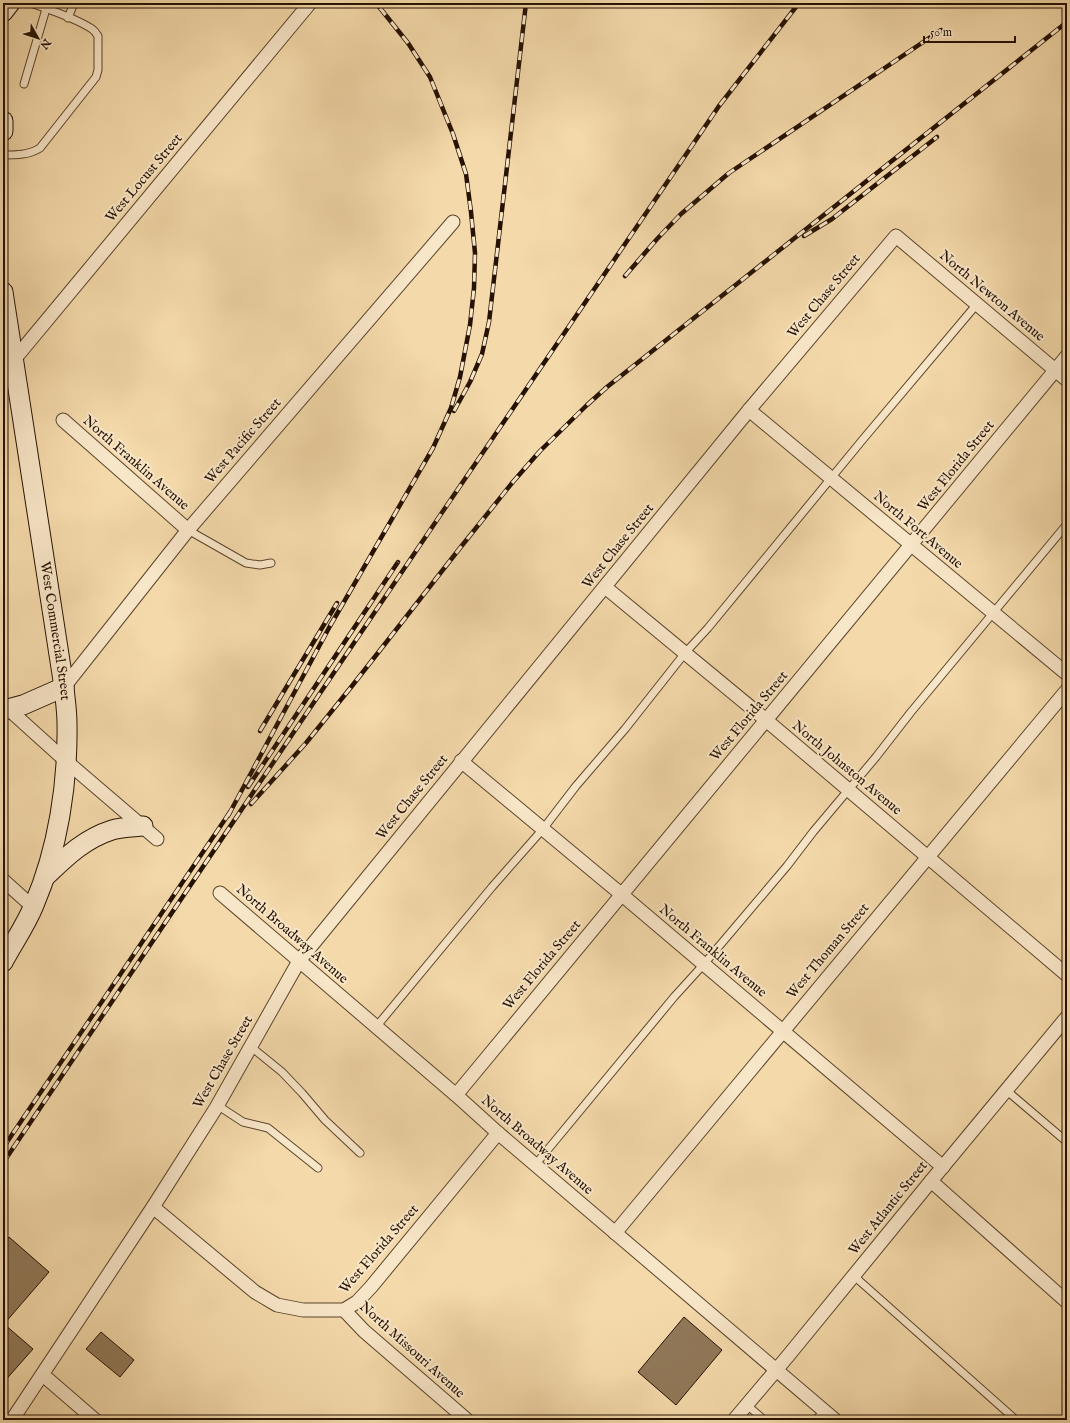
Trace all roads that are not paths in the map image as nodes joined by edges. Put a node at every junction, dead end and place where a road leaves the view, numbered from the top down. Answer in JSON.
{"nodes":[{"id":1,"x":10,"y":3,"type":"edge"},
{"id":2,"x":31,"y":3,"type":"edge"},
{"id":3,"x":74,"y":3,"type":"edge"},
{"id":4,"x":310,"y":3,"type":"edge"},
{"id":5,"x":46,"y":9,"type":"junction"},
{"id":6,"x":3,"y":12,"type":"edge"},
{"id":7,"x":68,"y":18,"type":"junction"},
{"id":8,"x":24,"y":84,"type":"dead end"},
{"id":9,"x":3,"y":121,"type":"edge"},
{"id":10,"x":3,"y":131,"type":"edge"},
{"id":11,"x":3,"y":155,"type":"edge"},
{"id":12,"x":453,"y":222,"type":"dead end"},
{"id":13,"x":896,"y":236,"type":"joint"},
{"id":14,"x":3,"y":292,"type":"edge"},
{"id":15,"x":977,"y":304,"type":"junction"},
{"id":16,"x":1067,"y":356,"type":"edge"},
{"id":17,"x":8,"y":367,"type":"edge"},
{"id":18,"x":1055,"y":370,"type":"junction"},
{"id":19,"x":1067,"y":380,"type":"edge"},
{"id":20,"x":749,"y":410,"type":"junction"},
{"id":21,"x":63,"y":420,"type":"dead end"},
{"id":22,"x":832,"y":478,"type":"junction"},
{"id":23,"x":1067,"y":524,"type":"edge"},
{"id":24,"x":188,"y":530,"type":"junction"},
{"id":25,"x":911,"y":545,"type":"junction"},
{"id":26,"x":271,"y":563,"type":"dead end"},
{"id":27,"x":605,"y":587,"type":"junction"},
{"id":28,"x":993,"y":613,"type":"junction"},
{"id":29,"x":686,"y":653,"type":"junction"},
{"id":30,"x":1067,"y":674,"type":"edge"},
{"id":31,"x":64,"y":687,"type":"junction"},
{"id":32,"x":1067,"y":690,"type":"edge"},
{"id":33,"x":6,"y":706,"type":"edge"},
{"id":34,"x":766,"y":720,"type":"junction"},
{"id":35,"x":66,"y":761,"type":"junction"},
{"id":36,"x":462,"y":761,"type":"junction"},
{"id":37,"x":849,"y":790,"type":"junction"},
{"id":38,"x":543,"y":829,"type":"junction"},
{"id":39,"x":150,"y":832,"type":"joint"},
{"id":40,"x":928,"y":856,"type":"junction"},
{"id":41,"x":45,"y":877,"type":"junction"},
{"id":42,"x":3,"y":880,"type":"edge"},
{"id":43,"x":220,"y":893,"type":"dead end"},
{"id":44,"x":621,"y":894,"type":"junction"},
{"id":45,"x":33,"y":907,"type":"junction"},
{"id":46,"x":299,"y":961,"type":"junction"},
{"id":47,"x":3,"y":962,"type":"edge"},
{"id":48,"x":704,"y":964,"type":"junction"},
{"id":49,"x":1067,"y":975,"type":"edge"},
{"id":50,"x":1067,"y":1017,"type":"edge"},
{"id":51,"x":376,"y":1027,"type":"junction"},
{"id":52,"x":783,"y":1031,"type":"junction"},
{"id":53,"x":250,"y":1046,"type":"junction"},
{"id":54,"x":1006,"y":1090,"type":"junction"},
{"id":55,"x":456,"y":1095,"type":"junction"},
{"id":56,"x":217,"y":1105,"type":"junction"},
{"id":57,"x":498,"y":1133,"type":"junction"},
{"id":58,"x":1067,"y":1142,"type":"edge"},
{"id":59,"x":360,"y":1153,"type":"dead end"},
{"id":60,"x":535,"y":1164,"type":"junction"},
{"id":61,"x":943,"y":1167,"type":"junction"},
{"id":62,"x":318,"y":1168,"type":"dead end"},
{"id":63,"x":930,"y":1182,"type":"junction"},
{"id":64,"x":153,"y":1207,"type":"junction"},
{"id":65,"x":615,"y":1233,"type":"junction"},
{"id":66,"x":854,"y":1276,"type":"junction"},
{"id":67,"x":1067,"y":1302,"type":"edge"},
{"id":68,"x":344,"y":1310,"type":"junction"},
{"id":69,"x":777,"y":1370,"type":"junction"},
{"id":70,"x":42,"y":1375,"type":"junction"},
{"id":71,"x":746,"y":1406,"type":"junction"},
{"id":72,"x":825,"y":1411,"type":"junction"},
{"id":73,"x":12,"y":1420,"type":"edge"},
{"id":74,"x":95,"y":1420,"type":"edge"},
{"id":75,"x":466,"y":1420,"type":"edge"},
{"id":76,"x":734,"y":1420,"type":"edge"},
{"id":77,"x":764,"y":1420,"type":"edge"},
{"id":78,"x":815,"y":1420,"type":"edge"},
{"id":79,"x":835,"y":1420,"type":"edge"},
{"id":80,"x":1016,"y":1420,"type":"edge"}],
"edges":[{"from":1,"to":6,"type":"street"},
{"from":2,"to":5,"type":"lane"},
{"from":3,"to":7,"type":"lane"},
{"from":4,"to":17,"type":"street","name":"West Locust Street"},
{"from":5,"to":7,"type":"lane"},
{"from":5,"to":8,"type":"lane"},
{"from":7,"to":11,"type":"lane"},
{"from":9,"to":10,"type":"street"},
{"from":12,"to":24,"type":"street","name":"West Pacific Street"},
{"from":13,"to":15,"type":"street","name":"North Newton Avenue"},
{"from":13,"to":20,"type":"street","name":"West Chase Street"},
{"from":14,"to":17,"type":"street","name":"West Commercial Street"},
{"from":15,"to":18,"type":"street","name":"North Newton Avenue"},
{"from":15,"to":22,"type":"lane"},
{"from":16,"to":18,"type":"street","name":"West Florida Street"},
{"from":17,"to":31,"type":"street","name":"West Commercial Street"},
{"from":18,"to":19,"type":"street","name":"North Newton Avenue"},
{"from":18,"to":25,"type":"street","name":"West Florida Street"},
{"from":20,"to":22,"type":"street","name":"North Fort Avenue"},
{"from":20,"to":27,"type":"street","name":"West Chase Street"},
{"from":21,"to":24,"type":"street","name":"North Franklin Avenue"},
{"from":22,"to":25,"type":"street","name":"North Fort Avenue"},
{"from":22,"to":29,"type":"lane"},
{"from":23,"to":28,"type":"lane"},
{"from":24,"to":26,"type":"lane"},
{"from":24,"to":31,"type":"street","name":"West Pacific Street"},
{"from":25,"to":28,"type":"street","name":"North Fort Avenue"},
{"from":25,"to":34,"type":"street","name":"West Florida Street"},
{"from":27,"to":29,"type":"street","name":"North Johnston Avenue"},
{"from":27,"to":36,"type":"street","name":"West Chase Street"},
{"from":28,"to":30,"type":"street","name":"North Fort Avenue"},
{"from":28,"to":37,"type":"lane"},
{"from":29,"to":34,"type":"street","name":"North Johnston Avenue"},
{"from":29,"to":38,"type":"lane"},
{"from":31,"to":33,"type":"street"},
{"from":31,"to":35,"type":"street","name":"West Commercial Street"},
{"from":32,"to":40,"type":"street","name":"West Thoman Street"},
{"from":33,"to":35,"type":"street"},
{"from":34,"to":37,"type":"street","name":"North Johnston Avenue"},
{"from":34,"to":44,"type":"street","name":"West Florida Street"},
{"from":35,"to":39,"type":"street"},
{"from":35,"to":41,"type":"street","name":"West Commercial Street"},
{"from":36,"to":38,"type":"street","name":"North Franklin Avenue"},
{"from":36,"to":46,"type":"street","name":"West Chase Street"},
{"from":37,"to":40,"type":"street","name":"North Johnston Avenue"},
{"from":37,"to":48,"type":"lane"},
{"from":38,"to":44,"type":"street","name":"North Franklin Avenue"},
{"from":38,"to":51,"type":"lane"},
{"from":39,"to":41,"type":"street"},
{"from":40,"to":49,"type":"street","name":"North Johnston Avenue"},
{"from":40,"to":52,"type":"street","name":"West Thoman Street"},
{"from":41,"to":45,"type":"street","name":"West Commercial Street"},
{"from":42,"to":45,"type":"street"},
{"from":43,"to":46,"type":"street","name":"North Broadway Avenue"},
{"from":44,"to":48,"type":"street","name":"North Franklin Avenue"},
{"from":44,"to":55,"type":"street","name":"West Florida Street"},
{"from":45,"to":47,"type":"street","name":"West Commercial Street"},
{"from":46,"to":51,"type":"street","name":"North Broadway Avenue"},
{"from":46,"to":53,"type":"street","name":"West Chase Street"},
{"from":48,"to":52,"type":"street","name":"North Franklin Avenue"},
{"from":48,"to":60,"type":"lane"},
{"from":50,"to":54,"type":"street","name":"West Atlantic Street"},
{"from":51,"to":55,"type":"street","name":"North Broadway Avenue"},
{"from":52,"to":61,"type":"street","name":"North Franklin Avenue"},
{"from":52,"to":65,"type":"street","name":"West Thoman Street"},
{"from":53,"to":56,"type":"street","name":"West Chase Street"},
{"from":53,"to":59,"type":"lane"},
{"from":54,"to":58,"type":"lane"},
{"from":54,"to":61,"type":"street","name":"West Atlantic Street"},
{"from":55,"to":57,"type":"street","name":"North Broadway Avenue"},
{"from":56,"to":62,"type":"lane"},
{"from":56,"to":64,"type":"street","name":"West Chase Street"},
{"from":57,"to":60,"type":"street","name":"North Broadway Avenue"},
{"from":57,"to":68,"type":"street","name":"West Florida Street"},
{"from":60,"to":65,"type":"street","name":"North Broadway Avenue"},
{"from":61,"to":63,"type":"street","name":"West Atlantic Street"},
{"from":63,"to":66,"type":"street","name":"West Atlantic Street"},
{"from":63,"to":67,"type":"street"},
{"from":64,"to":68,"type":"street","name":"North Missouri Avenue"},
{"from":64,"to":70,"type":"street","name":"West Chase Street"},
{"from":65,"to":69,"type":"street","name":"North Broadway Avenue"},
{"from":66,"to":69,"type":"street","name":"West Atlantic Street"},
{"from":66,"to":80,"type":"lane"},
{"from":68,"to":75,"type":"street","name":"North Missouri Avenue"},
{"from":69,"to":71,"type":"street","name":"West Atlantic Street"},
{"from":69,"to":72,"type":"street","name":"North Broadway Avenue"},
{"from":70,"to":73,"type":"street","name":"West Chase Street"},
{"from":70,"to":74,"type":"street"},
{"from":71,"to":76,"type":"street","name":"West Atlantic Street"},
{"from":71,"to":77,"type":"lane"},
{"from":72,"to":78,"type":"lane"},
{"from":72,"to":79,"type":"street","name":"North Broadway Avenue"}]}
